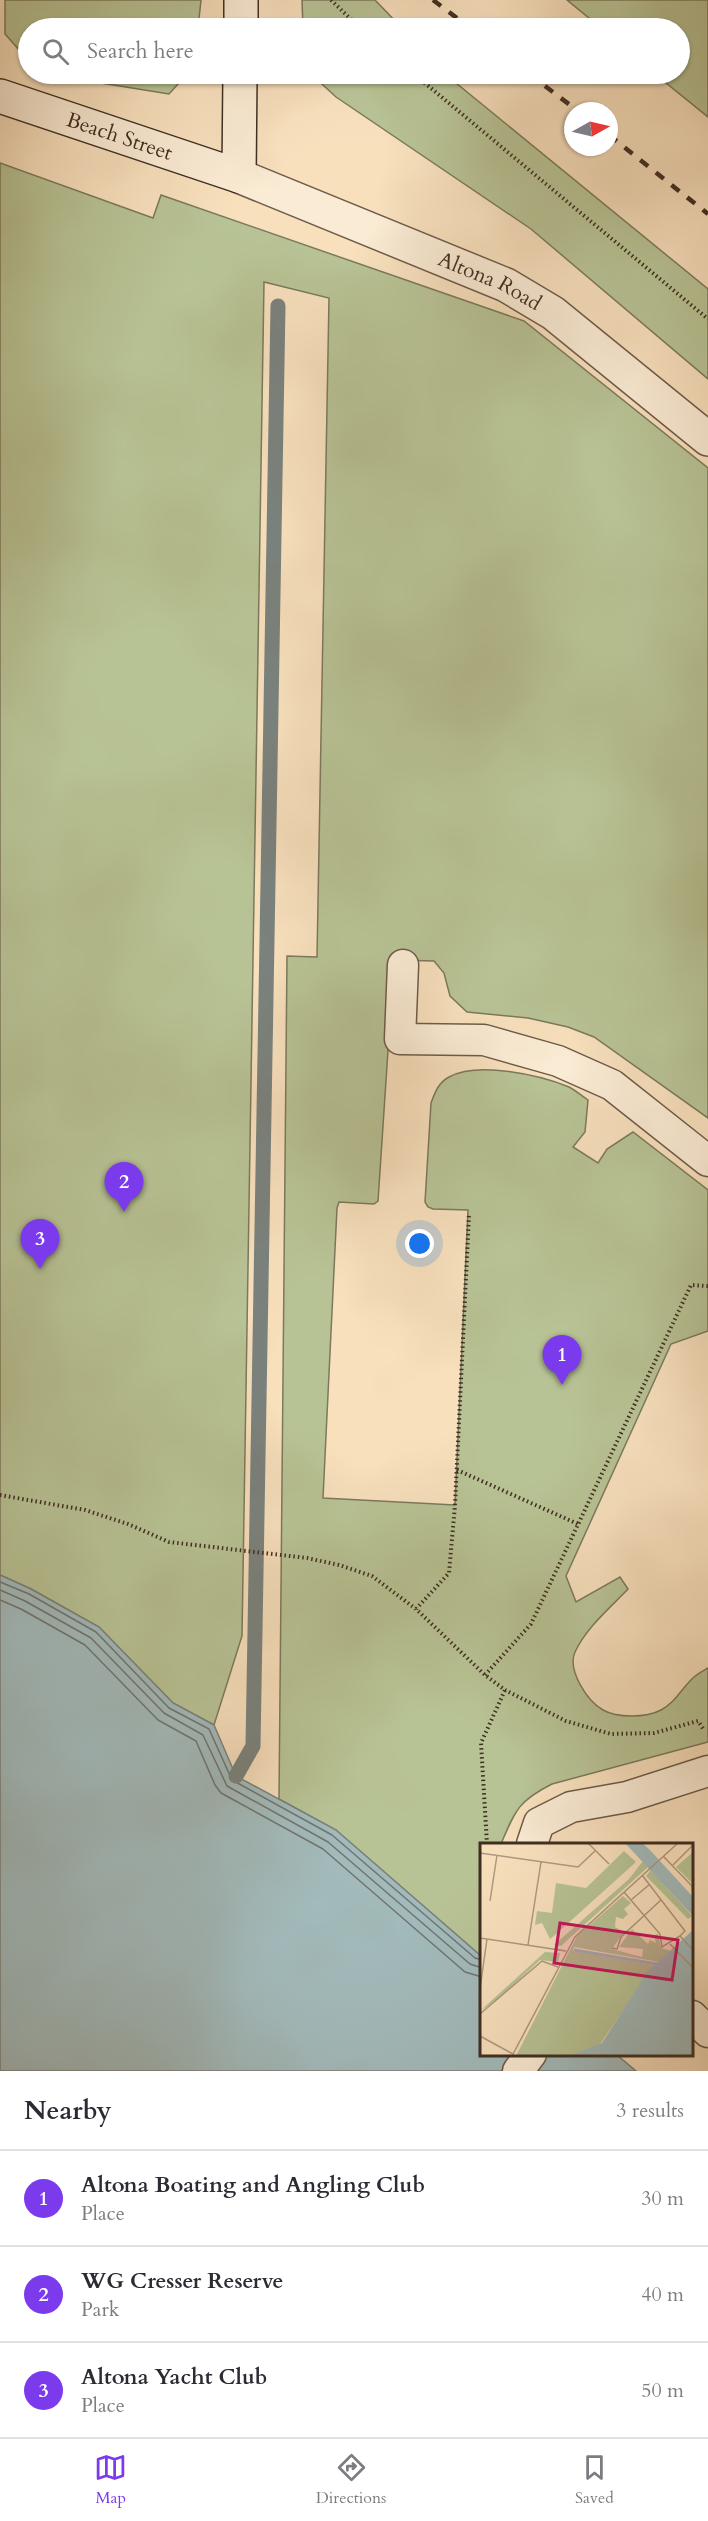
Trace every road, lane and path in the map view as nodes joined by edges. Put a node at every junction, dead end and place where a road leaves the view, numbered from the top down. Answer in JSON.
{"nodes":[{"id":1,"x":241,"y":0,"type":"edge"},
{"id":2,"x":331,"y":0,"type":"edge"},
{"id":3,"x":241,"y":18,"type":"edge"},
{"id":4,"x":350,"y":18,"type":"edge"},
{"id":5,"x":240,"y":84,"type":"edge"},
{"id":6,"x":426,"y":84,"type":"edge"},
{"id":7,"x":0,"y":96,"type":"edge"},
{"id":8,"x":239,"y":176,"type":"junction"},
{"id":9,"x":708,"y":319,"type":"edge"},
{"id":10,"x":708,"y":439,"type":"edge"},
{"id":11,"x":403,"y":965,"type":"dead end"},
{"id":12,"x":708,"y":1161,"type":"edge"},
{"id":13,"x":469,"y":1214,"type":"dead end"},
{"id":14,"x":708,"y":1286,"type":"edge"},
{"id":15,"x":457,"y":1470,"type":"junction"},
{"id":16,"x":0,"y":1495,"type":"edge"},
{"id":17,"x":578,"y":1524,"type":"junction"},
{"id":18,"x":416,"y":1609,"type":"junction"},
{"id":19,"x":485,"y":1675,"type":"junction"},
{"id":20,"x":505,"y":1690,"type":"junction"},
{"id":21,"x":708,"y":1735,"type":"edge"},
{"id":22,"x":708,"y":1771,"type":"edge"},
{"id":23,"x":487,"y":1843,"type":"edge"},
{"id":24,"x":533,"y":1843,"type":"edge"},
{"id":25,"x":693,"y":2017,"type":"edge"},
{"id":26,"x":708,"y":2032,"type":"edge"},
{"id":27,"x":530,"y":2056,"type":"edge"},
{"id":28,"x":518,"y":2071,"type":"edge"}],
"edges":[{"from":1,"to":3,"type":"street"},
{"from":2,"to":4,"type":"path"},
{"from":5,"to":8,"type":"street"},
{"from":6,"to":9,"type":"path"},
{"from":7,"to":8,"type":"street","name":"Beach Street"},
{"from":8,"to":10,"type":"street","name":"Altona Road"},
{"from":11,"to":12,"type":"lane"},
{"from":13,"to":15,"type":"path"},
{"from":14,"to":17,"type":"path"},
{"from":15,"to":17,"type":"path"},
{"from":15,"to":18,"type":"path"},
{"from":16,"to":18,"type":"path"},
{"from":17,"to":19,"type":"path"},
{"from":18,"to":19,"type":"path"},
{"from":19,"to":20,"type":"path"},
{"from":20,"to":21,"type":"path"},
{"from":20,"to":23,"type":"path"},
{"from":22,"to":24,"type":"lane"},
{"from":25,"to":26,"type":"lane"},
{"from":27,"to":28,"type":"lane"}]}
